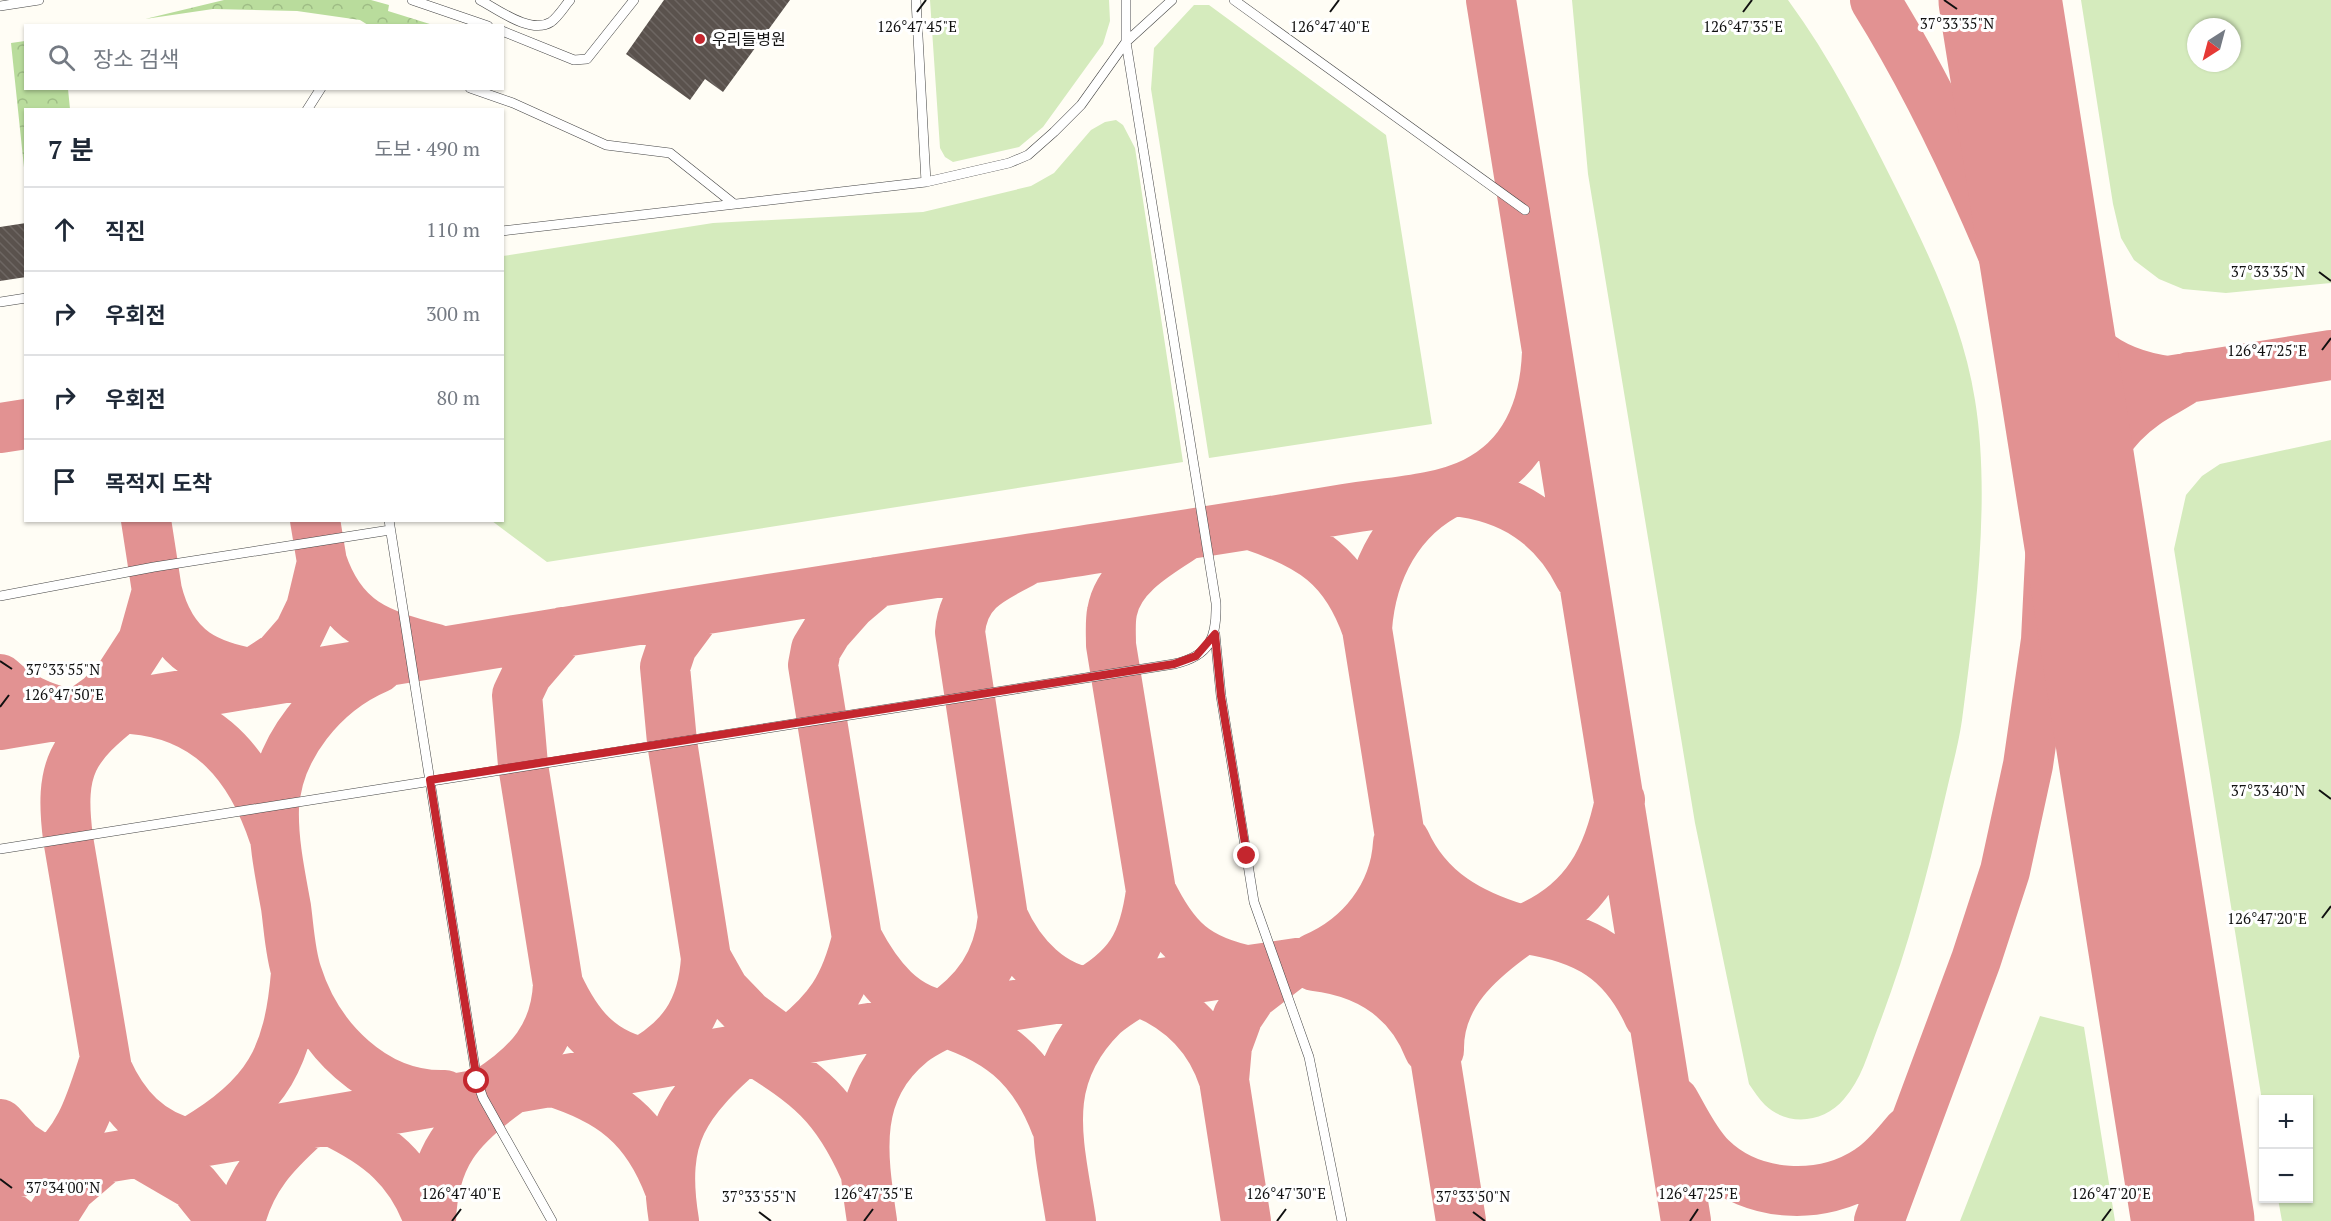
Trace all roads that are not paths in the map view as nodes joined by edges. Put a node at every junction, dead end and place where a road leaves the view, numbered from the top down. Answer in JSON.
{"nodes":[{"id":1,"x":39,"y":0,"type":"edge"},
{"id":2,"x":412,"y":0,"type":"edge"},
{"id":3,"x":480,"y":0,"type":"edge"},
{"id":4,"x":570,"y":0,"type":"edge"},
{"id":5,"x":634,"y":0,"type":"edge"},
{"id":6,"x":916,"y":0,"type":"edge"},
{"id":7,"x":1126,"y":0,"type":"edge"},
{"id":8,"x":1172,"y":0,"type":"edge"},
{"id":9,"x":1234,"y":0,"type":"edge"},
{"id":10,"x":0,"y":6,"type":"edge"},
{"id":11,"x":482,"y":24,"type":"edge"},
{"id":12,"x":504,"y":32,"type":"edge"},
{"id":13,"x":1126,"y":42,"type":"junction"},
{"id":14,"x":320,"y":90,"type":"edge"},
{"id":15,"x":476,"y":90,"type":"edge"},
{"id":16,"x":308,"y":108,"type":"edge"},
{"id":17,"x":926,"y":182,"type":"junction"},
{"id":18,"x":734,"y":204,"type":"junction"},
{"id":19,"x":1525,"y":210,"type":"dead end"},
{"id":20,"x":504,"y":231,"type":"edge"},
{"id":21,"x":24,"y":298,"type":"edge"},
{"id":22,"x":0,"y":302,"type":"edge"},
{"id":23,"x":389,"y":525,"type":"edge"},
{"id":24,"x":0,"y":596,"type":"edge"},
{"id":25,"x":1215,"y":634,"type":"junction"},
{"id":26,"x":430,"y":780,"type":"junction"},
{"id":27,"x":0,"y":849,"type":"edge"},
{"id":28,"x":552,"y":1221,"type":"edge"},
{"id":29,"x":1342,"y":1221,"type":"edge"}],
"edges":[{"from":1,"to":10,"type":"lane"},
{"from":2,"to":11,"type":"lane"},
{"from":3,"to":4,"type":"lane"},
{"from":5,"to":12,"type":"lane"},
{"from":6,"to":17,"type":"lane"},
{"from":7,"to":13,"type":"lane"},
{"from":8,"to":13,"type":"lane"},
{"from":9,"to":19,"type":"lane"},
{"from":13,"to":17,"type":"lane"},
{"from":13,"to":25,"type":"lane"},
{"from":14,"to":16,"type":"lane"},
{"from":15,"to":18,"type":"lane"},
{"from":17,"to":18,"type":"lane"},
{"from":18,"to":20,"type":"lane"},
{"from":21,"to":22,"type":"lane"},
{"from":23,"to":24,"type":"lane"},
{"from":23,"to":26,"type":"lane"},
{"from":25,"to":26,"type":"lane"},
{"from":25,"to":29,"type":"lane"},
{"from":26,"to":27,"type":"lane"},
{"from":26,"to":28,"type":"lane"}]}
